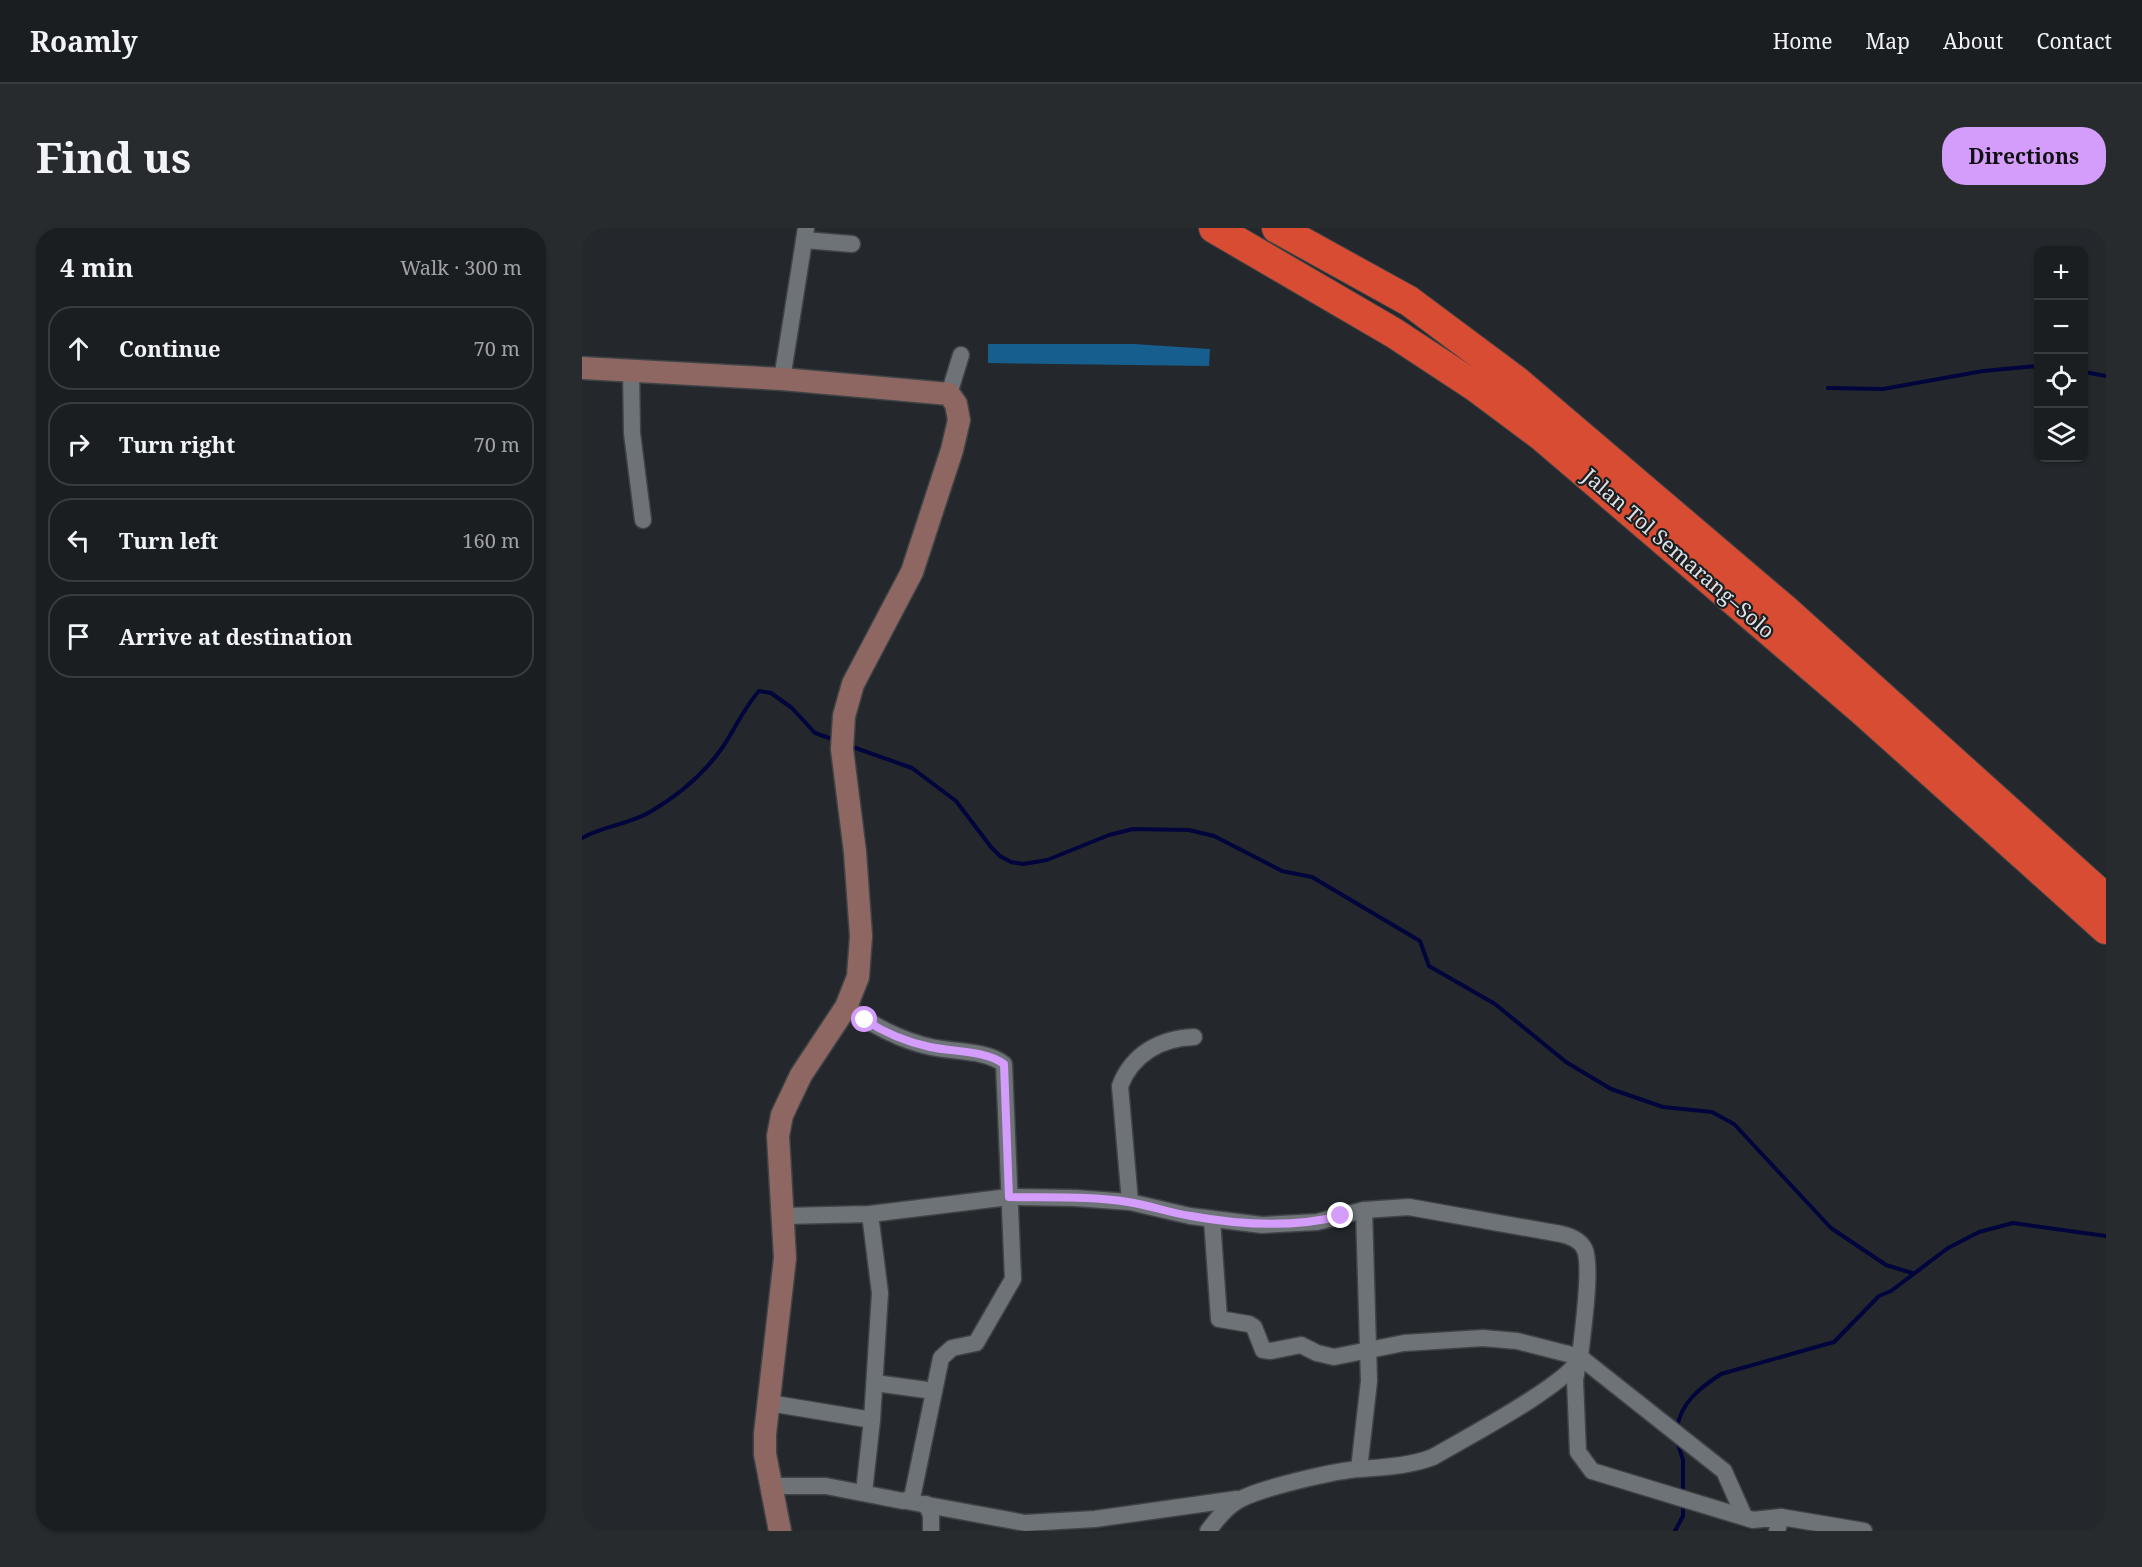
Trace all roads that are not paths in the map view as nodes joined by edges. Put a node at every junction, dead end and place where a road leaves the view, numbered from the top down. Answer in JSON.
{"nodes":[{"id":1,"x":1214,"y":228,"type":"edge"},
{"id":2,"x":1276,"y":228,"type":"edge"},
{"id":3,"x":805,"y":234,"type":"edge"},
{"id":4,"x":852,"y":244,"type":"dead end"},
{"id":5,"x":962,"y":355,"type":"dead end"},
{"id":6,"x":582,"y":368,"type":"edge"},
{"id":7,"x":631,"y":369,"type":"junction"},
{"id":8,"x":782,"y":379,"type":"junction"},
{"id":9,"x":949,"y":394,"type":"junction"},
{"id":10,"x":643,"y":520,"type":"dead end"},
{"id":11,"x":2106,"y":899,"type":"edge"},
{"id":12,"x":2106,"y":929,"type":"edge"},
{"id":13,"x":846,"y":1007,"type":"junction"},
{"id":14,"x":1194,"y":1038,"type":"dead end"},
{"id":15,"x":1009,"y":1197,"type":"junction"},
{"id":16,"x":1130,"y":1202,"type":"junction"},
{"id":17,"x":1364,"y":1210,"type":"junction"},
{"id":18,"x":870,"y":1214,"type":"junction"},
{"id":19,"x":784,"y":1216,"type":"junction"},
{"id":20,"x":1212,"y":1219,"type":"junction"},
{"id":21,"x":1368,"y":1350,"type":"junction"},
{"id":22,"x":1579,"y":1359,"type":"junction"},
{"id":23,"x":875,"y":1383,"type":"junction"},
{"id":24,"x":934,"y":1391,"type":"junction"},
{"id":25,"x":769,"y":1403,"type":"junction"},
{"id":26,"x":872,"y":1420,"type":"junction"},
{"id":27,"x":1359,"y":1468,"type":"junction"},
{"id":28,"x":771,"y":1486,"type":"junction"},
{"id":29,"x":864,"y":1492,"type":"junction"},
{"id":30,"x":1241,"y":1499,"type":"junction"},
{"id":31,"x":906,"y":1501,"type":"junction"},
{"id":32,"x":926,"y":1504,"type":"junction"},
{"id":33,"x":1744,"y":1516,"type":"junction"},
{"id":34,"x":1779,"y":1524,"type":"edge"},
{"id":35,"x":780,"y":1531,"type":"edge"},
{"id":36,"x":931,"y":1531,"type":"edge"},
{"id":37,"x":1208,"y":1531,"type":"edge"},
{"id":38,"x":1864,"y":1531,"type":"edge"}],
"edges":[{"from":1,"to":12,"type":"highway","name":"Jalan Tol Semarang–Solo"},
{"from":2,"to":11,"type":"highway","name":"Jalan Tol Semarang–Solo"},
{"from":3,"to":4,"type":"street"},
{"from":3,"to":8,"type":"street"},
{"from":5,"to":9,"type":"street"},
{"from":6,"to":7,"type":"street"},
{"from":7,"to":8,"type":"street"},
{"from":7,"to":10,"type":"street"},
{"from":8,"to":9,"type":"street"},
{"from":9,"to":13,"type":"street"},
{"from":13,"to":15,"type":"street"},
{"from":13,"to":19,"type":"street"},
{"from":14,"to":16,"type":"street"},
{"from":15,"to":16,"type":"street"},
{"from":15,"to":18,"type":"street"},
{"from":15,"to":24,"type":"street"},
{"from":16,"to":20,"type":"street"},
{"from":17,"to":20,"type":"street"},
{"from":17,"to":21,"type":"street"},
{"from":17,"to":22,"type":"street"},
{"from":18,"to":19,"type":"street"},
{"from":18,"to":23,"type":"street"},
{"from":19,"to":25,"type":"street"},
{"from":20,"to":21,"type":"street"},
{"from":21,"to":22,"type":"street"},
{"from":21,"to":27,"type":"street"},
{"from":22,"to":27,"type":"street"},
{"from":22,"to":33,"type":"street"},
{"from":22,"to":33,"type":"street"},
{"from":23,"to":24,"type":"street"},
{"from":23,"to":26,"type":"street"},
{"from":24,"to":31,"type":"street"},
{"from":25,"to":26,"type":"street"},
{"from":25,"to":28,"type":"street"},
{"from":26,"to":29,"type":"street"},
{"from":27,"to":30,"type":"street"},
{"from":28,"to":29,"type":"street"},
{"from":28,"to":35,"type":"street"},
{"from":29,"to":31,"type":"street"},
{"from":30,"to":32,"type":"street"},
{"from":30,"to":37,"type":"street"},
{"from":31,"to":32,"type":"street"},
{"from":32,"to":36,"type":"street"},
{"from":33,"to":34,"type":"street"},
{"from":34,"to":38,"type":"street"}]}
